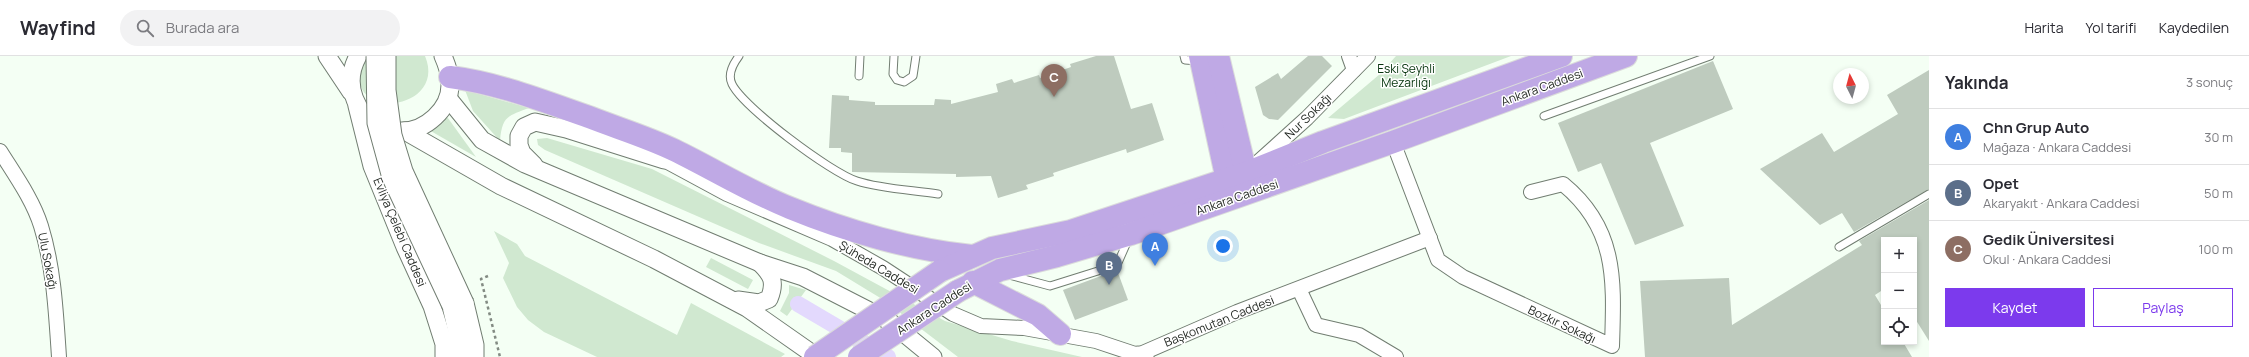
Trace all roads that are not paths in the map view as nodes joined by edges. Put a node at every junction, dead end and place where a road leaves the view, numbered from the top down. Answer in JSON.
{"nodes":[{"id":1,"x":327,"y":56,"type":"edge"},
{"id":2,"x":358,"y":56,"type":"edge"},
{"id":3,"x":375,"y":56,"type":"edge"},
{"id":4,"x":387,"y":56,"type":"edge"},
{"id":5,"x":739,"y":56,"type":"edge"},
{"id":6,"x":860,"y":56,"type":"edge"},
{"id":7,"x":894,"y":56,"type":"edge"},
{"id":8,"x":916,"y":56,"type":"edge"},
{"id":9,"x":1349,"y":56,"type":"edge"},
{"id":10,"x":1368,"y":56,"type":"edge"},
{"id":11,"x":1560,"y":56,"type":"edge"},
{"id":12,"x":1626,"y":56,"type":"edge"},
{"id":13,"x":1710,"y":56,"type":"edge"},
{"id":14,"x":1201,"y":57,"type":"edge"},
{"id":15,"x":1354,"y":70,"type":"junction"},
{"id":16,"x":448,"y":71,"type":"edge"},
{"id":17,"x":859,"y":76,"type":"dead end"},
{"id":18,"x":354,"y":99,"type":"junction"},
{"id":19,"x":1544,"y":116,"type":"dead end"},
{"id":20,"x":1307,"y":118,"type":"junction"},
{"id":21,"x":405,"y":131,"type":"junction"},
{"id":22,"x":628,"y":132,"type":"junction"},
{"id":23,"x":1323,"y":142,"type":"junction"},
{"id":24,"x":1393,"y":142,"type":"junction"},
{"id":25,"x":0,"y":151,"type":"edge"},
{"id":26,"x":664,"y":160,"type":"junction"},
{"id":27,"x":538,"y":170,"type":"junction"},
{"id":28,"x":1236,"y":176,"type":"junction"},
{"id":29,"x":1531,"y":192,"type":"dead end"},
{"id":30,"x":938,"y":194,"type":"dead end"},
{"id":31,"x":1929,"y":194,"type":"edge"},
{"id":32,"x":1243,"y":195,"type":"junction"},
{"id":33,"x":1430,"y":238,"type":"junction"},
{"id":34,"x":1839,"y":247,"type":"dead end"},
{"id":35,"x":972,"y":256,"type":"junction"},
{"id":36,"x":760,"y":262,"type":"junction"},
{"id":37,"x":965,"y":287,"type":"junction"},
{"id":38,"x":1300,"y":289,"type":"junction"},
{"id":39,"x":730,"y":299,"type":"junction"},
{"id":40,"x":458,"y":305,"type":"junction"},
{"id":41,"x":1060,"y":334,"type":"junction"},
{"id":42,"x":1613,"y":352,"type":"edge"},
{"id":43,"x":1141,"y":356,"type":"edge"},
{"id":44,"x":60,"y":357,"type":"edge"},
{"id":45,"x":444,"y":357,"type":"edge"},
{"id":46,"x":460,"y":357,"type":"edge"},
{"id":47,"x":475,"y":357,"type":"edge"},
{"id":48,"x":816,"y":357,"type":"edge"},
{"id":49,"x":859,"y":357,"type":"edge"},
{"id":50,"x":933,"y":357,"type":"edge"},
{"id":51,"x":1396,"y":357,"type":"edge"}],
"edges":[{"from":1,"to":18,"type":"street"},
{"from":2,"to":18,"type":"street"},
{"from":3,"to":40,"type":"street","name":"Evliya Çelebi Caddesi","bridge":true},
{"from":4,"to":40,"type":"street","bridge":true},
{"from":5,"to":30,"type":"lane"},
{"from":6,"to":17,"type":"lane"},
{"from":7,"to":8,"type":"lane"},
{"from":9,"to":15,"type":"street"},
{"from":10,"to":15,"type":"street","name":"Nur Sokağı"},
{"from":11,"to":23,"type":"main road","name":"Ankara Caddesi"},
{"from":12,"to":24,"type":"main road","name":"Ankara Caddesi"},
{"from":13,"to":19,"type":"lane"},
{"from":14,"to":28,"type":"main road"},
{"from":15,"to":20,"type":"street","name":"Nur Sokağı"},
{"from":16,"to":21,"type":"street"},
{"from":16,"to":22,"type":"main road"},
{"from":16,"to":27,"type":"street"},
{"from":18,"to":21,"type":"street"},
{"from":18,"to":45,"type":"street","name":"Evliya Çelebi Caddesi"},
{"from":20,"to":23,"type":"street"},
{"from":20,"to":28,"type":"street","name":"Nur Sokağı"},
{"from":21,"to":39,"type":"street"},
{"from":22,"to":26,"type":"street","name":"Şüheda Caddesi"},
{"from":22,"to":35,"type":"main road"},
{"from":23,"to":28,"type":"main road","name":"Ankara Caddesi"},
{"from":24,"to":32,"type":"main road","name":"Ankara Caddesi"},
{"from":24,"to":33,"type":"street","name":"Bozkır Sokağı"},
{"from":25,"to":44,"type":"street","name":"Ulu Sokağı"},
{"from":26,"to":27,"type":"street"},
{"from":26,"to":41,"type":"street","name":"Şüheda Caddesi"},
{"from":27,"to":36,"type":"street"},
{"from":28,"to":32,"type":"main road"},
{"from":28,"to":35,"type":"main road","name":"Ankara Caddesi"},
{"from":29,"to":42,"type":"street","name":"Bozkır Sokağı"},
{"from":31,"to":34,"type":"lane"},
{"from":32,"to":37,"type":"main road","name":"Ankara Caddesi"},
{"from":33,"to":38,"type":"street","name":"Başkomutan Caddesi"},
{"from":33,"to":42,"type":"street","name":"Bozkır Sokağı"},
{"from":35,"to":48,"type":"main road","name":"Ankara Caddesi","bridge":true},
{"from":36,"to":39,"type":"street"},
{"from":36,"to":50,"type":"street"},
{"from":37,"to":41,"type":"main road"},
{"from":37,"to":49,"type":"main road","name":"Ankara Caddesi","bridge":true},
{"from":38,"to":43,"type":"street","name":"Başkomutan Caddesi"},
{"from":38,"to":51,"type":"street"},
{"from":39,"to":48,"type":"street"},
{"from":40,"to":46,"type":"street"},
{"from":40,"to":47,"type":"street"},
{"from":41,"to":43,"type":"street","name":"Şüheda Caddesi"}]}
